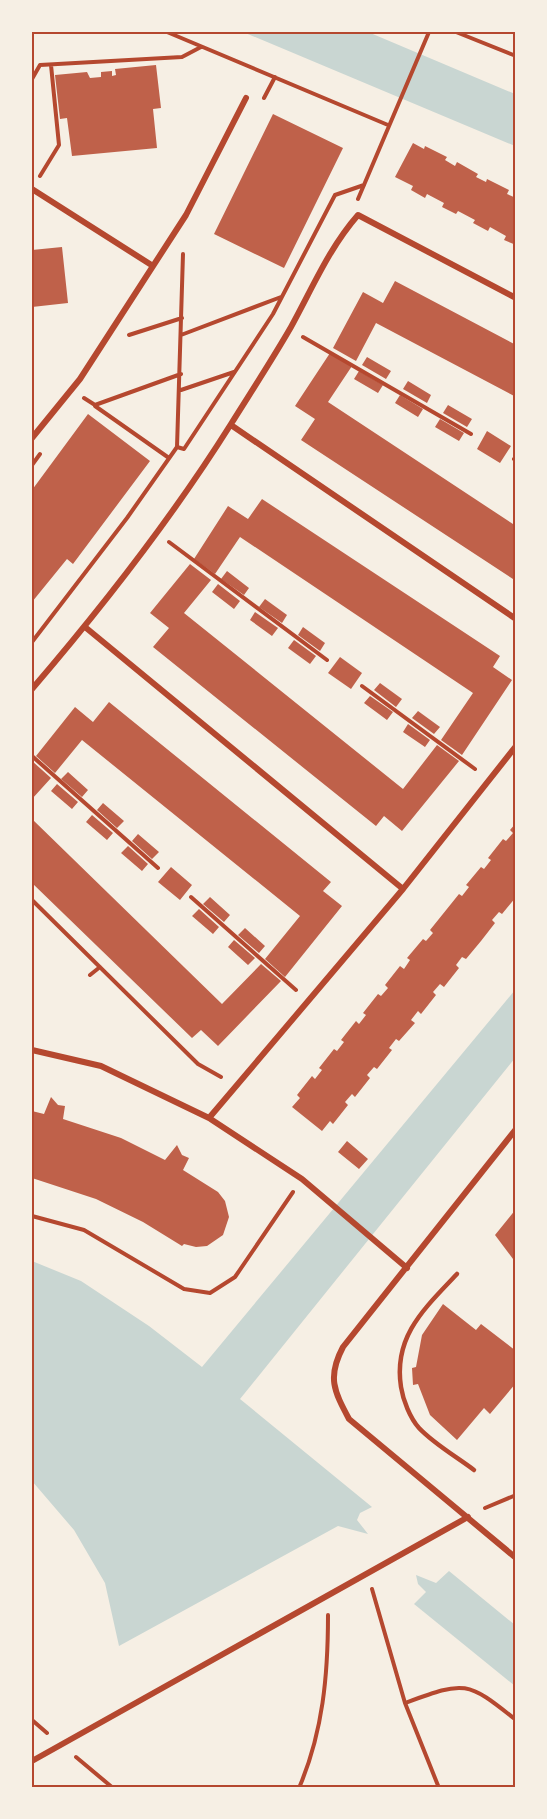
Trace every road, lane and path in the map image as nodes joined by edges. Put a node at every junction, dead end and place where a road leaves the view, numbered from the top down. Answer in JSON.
{"nodes":[{"id":1,"x":167,"y":32,"type":"edge"},
{"id":2,"x":429,"y":32,"type":"edge"},
{"id":3,"x":456,"y":32,"type":"edge"},
{"id":4,"x":202,"y":46,"type":"junction"},
{"id":5,"x":516,"y":56,"type":"edge"},
{"id":6,"x":51,"y":65,"type":"junction"},
{"id":7,"x":32,"y":80,"type":"edge"},
{"id":8,"x":246,"y":98,"type":"dead end"},
{"id":9,"x":388,"y":125,"type":"junction"},
{"id":10,"x":364,"y":185,"type":"junction"},
{"id":11,"x":32,"y":189,"type":"edge"},
{"id":12,"x":358,"y":215,"type":"junction"},
{"id":13,"x":183,"y":244,"type":"dead end"},
{"id":14,"x":153,"y":266,"type":"junction"},
{"id":15,"x":281,"y":297,"type":"junction"},
{"id":16,"x":516,"y":298,"type":"edge"},
{"id":17,"x":182,"y":318,"type":"junction"},
{"id":18,"x":290,"y":329,"type":"junction"},
{"id":19,"x":182,"y":335,"type":"junction"},
{"id":20,"x":126,"y":336,"type":"dead end"},
{"id":21,"x":235,"y":371,"type":"junction"},
{"id":22,"x":181,"y":374,"type":"junction"},
{"id":23,"x":181,"y":390,"type":"junction"},
{"id":24,"x":84,"y":398,"type":"dead end"},
{"id":25,"x":94,"y":405,"type":"junction"},
{"id":26,"x":231,"y":425,"type":"junction"},
{"id":27,"x":471,"y":434,"type":"dead end"},
{"id":28,"x":32,"y":438,"type":"edge"},
{"id":29,"x":177,"y":447,"type":"junction"},
{"id":30,"x":169,"y":458,"type":"junction"},
{"id":31,"x":158,"y":534,"type":"junction"},
{"id":32,"x":516,"y":619,"type":"edge"},
{"id":33,"x":85,"y":627,"type":"junction"},
{"id":34,"x":32,"y":642,"type":"edge"},
{"id":35,"x":327,"y":660,"type":"dead end"},
{"id":36,"x":362,"y":686,"type":"dead end"},
{"id":37,"x":32,"y":689,"type":"edge"},
{"id":38,"x":516,"y":746,"type":"edge"},
{"id":39,"x":32,"y":756,"type":"edge"},
{"id":40,"x":491,"y":780,"type":"junction"},
{"id":41,"x":158,"y":868,"type":"dead end"},
{"id":42,"x":403,"y":889,"type":"junction"},
{"id":43,"x":191,"y":897,"type":"dead end"},
{"id":44,"x":32,"y":900,"type":"edge"},
{"id":45,"x":100,"y":967,"type":"junction"},
{"id":46,"x":90,"y":975,"type":"dead end"},
{"id":47,"x":308,"y":1001,"type":"junction"},
{"id":48,"x":32,"y":1050,"type":"edge"},
{"id":49,"x":236,"y":1086,"type":"junction"},
{"id":50,"x":209,"y":1118,"type":"junction"},
{"id":51,"x":516,"y":1129,"type":"edge"},
{"id":52,"x":302,"y":1179,"type":"junction"},
{"id":53,"x":32,"y":1216,"type":"edge"},
{"id":54,"x":406,"y":1268,"type":"junction"},
{"id":55,"x":457,"y":1274,"type":"dead end"},
{"id":56,"x":474,"y":1470,"type":"dead end"},
{"id":57,"x":516,"y":1495,"type":"edge"},
{"id":58,"x":468,"y":1517,"type":"junction"},
{"id":59,"x":516,"y":1558,"type":"edge"},
{"id":60,"x":368,"y":1574,"type":"junction"},
{"id":61,"x":327,"y":1596,"type":"junction"},
{"id":62,"x":405,"y":1703,"type":"junction"},
{"id":63,"x":516,"y":1720,"type":"edge"},
{"id":64,"x":60,"y":1744,"type":"junction"},
{"id":65,"x":32,"y":1761,"type":"edge"},
{"id":66,"x":113,"y":1788,"type":"edge"},
{"id":67,"x":299,"y":1788,"type":"edge"},
{"id":68,"x":439,"y":1788,"type":"edge"}],
"edges":[{"from":1,"to":4,"type":"path"},
{"from":2,"to":9,"type":"path"},
{"from":3,"to":5,"type":"path"},
{"from":4,"to":6,"type":"path"},
{"from":4,"to":9,"type":"path"},
{"from":6,"to":7,"type":"path"},
{"from":6,"to":11,"type":"path"},
{"from":8,"to":14,"type":"street"},
{"from":9,"to":10,"type":"path"},
{"from":10,"to":12,"type":"path"},
{"from":10,"to":15,"type":"path"},
{"from":11,"to":14,"type":"street"},
{"from":12,"to":16,"type":"street"},
{"from":12,"to":18,"type":"street"},
{"from":13,"to":17,"type":"path"},
{"from":14,"to":28,"type":"street"},
{"from":15,"to":19,"type":"path"},
{"from":15,"to":21,"type":"path"},
{"from":17,"to":19,"type":"path"},
{"from":17,"to":20,"type":"path"},
{"from":18,"to":26,"type":"street"},
{"from":18,"to":27,"type":"path"},
{"from":19,"to":22,"type":"path"},
{"from":21,"to":23,"type":"path"},
{"from":21,"to":29,"type":"path"},
{"from":22,"to":23,"type":"path"},
{"from":22,"to":25,"type":"path"},
{"from":23,"to":29,"type":"path"},
{"from":24,"to":25,"type":"path"},
{"from":25,"to":30,"type":"path"},
{"from":26,"to":31,"type":"street"},
{"from":26,"to":32,"type":"street"},
{"from":29,"to":30,"type":"path"},
{"from":30,"to":34,"type":"path"},
{"from":31,"to":33,"type":"street"},
{"from":31,"to":35,"type":"path"},
{"from":33,"to":37,"type":"street"},
{"from":33,"to":42,"type":"street"},
{"from":36,"to":40,"type":"path"},
{"from":38,"to":40,"type":"street"},
{"from":39,"to":41,"type":"path"},
{"from":40,"to":42,"type":"street"},
{"from":42,"to":47,"type":"street"},
{"from":43,"to":47,"type":"path"},
{"from":44,"to":45,"type":"path"},
{"from":45,"to":46,"type":"path"},
{"from":45,"to":49,"type":"path"},
{"from":47,"to":49,"type":"street"},
{"from":48,"to":50,"type":"street"},
{"from":49,"to":50,"type":"street"},
{"from":50,"to":52,"type":"street"},
{"from":51,"to":54,"type":"street"},
{"from":52,"to":53,"type":"path"},
{"from":52,"to":54,"type":"street"},
{"from":54,"to":58,"type":"street"},
{"from":55,"to":56,"type":"lane"},
{"from":57,"to":58,"type":"path"},
{"from":58,"to":59,"type":"street"},
{"from":58,"to":60,"type":"street"},
{"from":60,"to":61,"type":"street"},
{"from":60,"to":62,"type":"path"},
{"from":61,"to":64,"type":"street"},
{"from":61,"to":67,"type":"path"},
{"from":62,"to":63,"type":"path"},
{"from":62,"to":68,"type":"path"},
{"from":64,"to":65,"type":"street"},
{"from":64,"to":66,"type":"path"}]}
